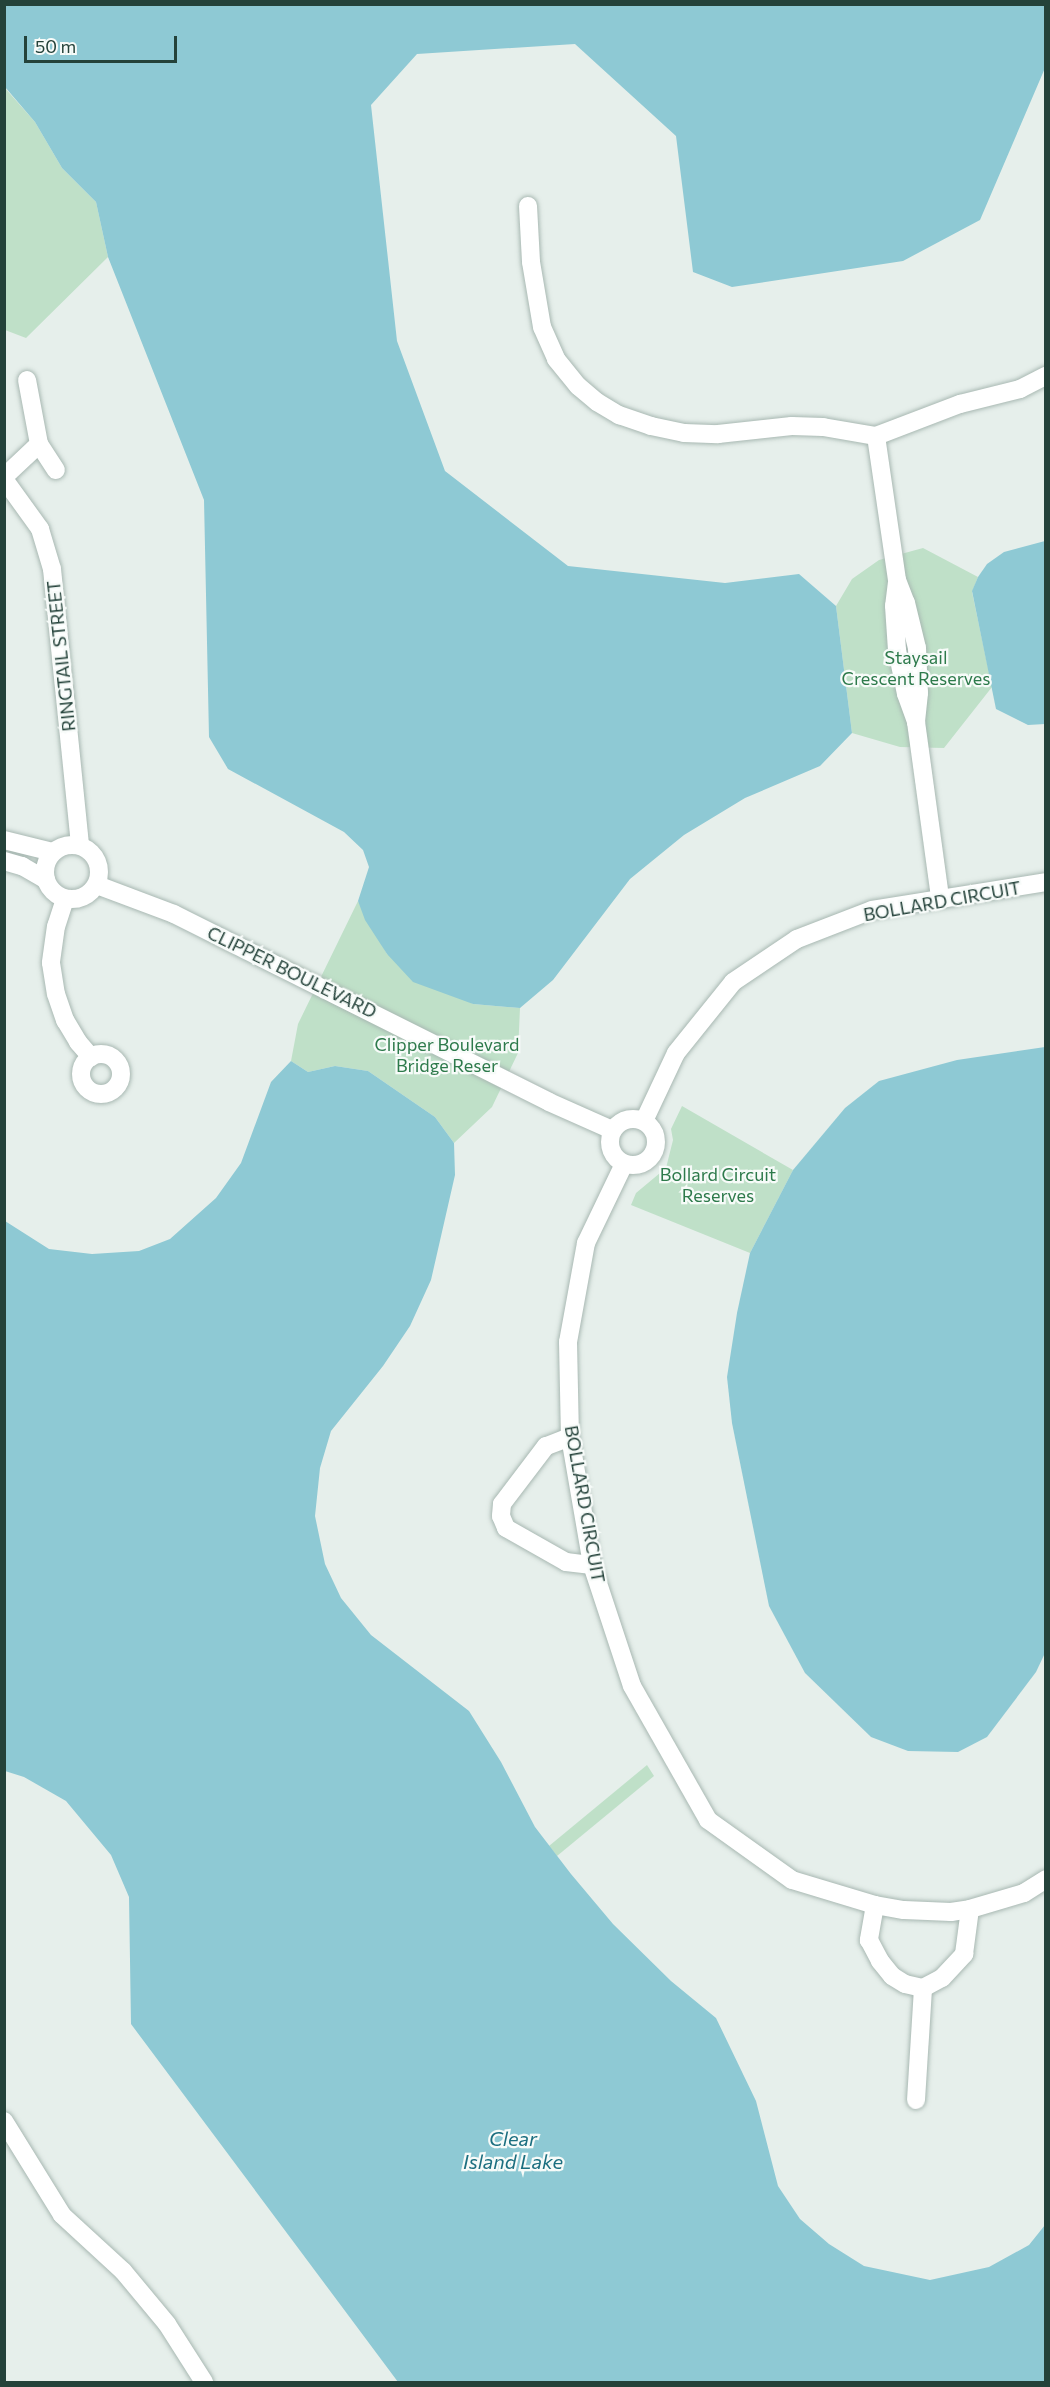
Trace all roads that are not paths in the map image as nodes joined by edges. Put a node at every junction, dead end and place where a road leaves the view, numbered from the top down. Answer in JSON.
{"nodes":[{"id":1,"x":528,"y":206,"type":"dead end"},
{"id":2,"x":1046,"y":376,"type":"edge"},
{"id":3,"x":27,"y":380,"type":"dead end"},
{"id":4,"x":876,"y":436,"type":"junction"},
{"id":5,"x":39,"y":444,"type":"junction"},
{"id":6,"x":56,"y":470,"type":"dead end"},
{"id":7,"x":4,"y":478,"type":"edge"},
{"id":8,"x":4,"y":840,"type":"edge"},
{"id":9,"x":80,"y":845,"type":"junction"},
{"id":10,"x":52,"y":852,"type":"junction"},
{"id":11,"x":4,"y":861,"type":"edge"},
{"id":12,"x":46,"y":880,"type":"junction"},
{"id":13,"x":1046,"y":882,"type":"edge"},
{"id":14,"x":97,"y":885,"type":"junction"},
{"id":15,"x":940,"y":898,"type":"junction"},
{"id":16,"x":65,"y":899,"type":"junction"},
{"id":17,"x":91,"y":1056,"type":"dead end"},
{"id":18,"x":644,"y":1121,"type":"junction"},
{"id":19,"x":612,"y":1130,"type":"junction"},
{"id":20,"x":624,"y":1164,"type":"junction"},
{"id":21,"x":570,"y":1437,"type":"junction"},
{"id":22,"x":592,"y":1564,"type":"junction"},
{"id":23,"x":1046,"y":1879,"type":"edge"},
{"id":24,"x":874,"y":1905,"type":"junction"},
{"id":25,"x":970,"y":1909,"type":"junction"},
{"id":26,"x":923,"y":1988,"type":"junction"},
{"id":27,"x":916,"y":2100,"type":"dead end"},
{"id":28,"x":4,"y":2121,"type":"edge"},
{"id":29,"x":204,"y":2382,"type":"edge"}],
"edges":[{"from":1,"to":4,"type":"street"},
{"from":2,"to":4,"type":"street"},
{"from":3,"to":5,"type":"street"},
{"from":4,"to":15,"type":"street"},
{"from":5,"to":6,"type":"street"},
{"from":5,"to":7,"type":"street"},
{"from":7,"to":9,"type":"street","name":"RINGTAIL STREET"},
{"from":8,"to":10,"type":"street"},
{"from":9,"to":10,"type":"street"},
{"from":9,"to":14,"type":"street"},
{"from":10,"to":12,"type":"street"},
{"from":11,"to":12,"type":"street"},
{"from":12,"to":16,"type":"street"},
{"from":13,"to":15,"type":"street","name":"BOLLARD CIRCUIT"},
{"from":14,"to":16,"type":"street"},
{"from":14,"to":19,"type":"street","name":"CLIPPER BOULEVARD"},
{"from":15,"to":18,"type":"street","name":"BOLLARD CIRCUIT"},
{"from":16,"to":17,"type":"street"},
{"from":18,"to":19,"type":"street"},
{"from":18,"to":20,"type":"street"},
{"from":19,"to":20,"type":"street"},
{"from":20,"to":21,"type":"street","name":"BOLLARD CIRCUIT"},
{"from":21,"to":22,"type":"street","name":"BOLLARD CIRCUIT"},
{"from":21,"to":22,"type":"street"},
{"from":22,"to":24,"type":"street","name":"BOLLARD CIRCUIT"},
{"from":23,"to":25,"type":"street","name":"BOLLARD CIRCUIT"},
{"from":24,"to":25,"type":"street","name":"BOLLARD CIRCUIT"},
{"from":24,"to":26,"type":"street"},
{"from":25,"to":26,"type":"street"},
{"from":26,"to":27,"type":"street"},
{"from":28,"to":29,"type":"street"}]}
